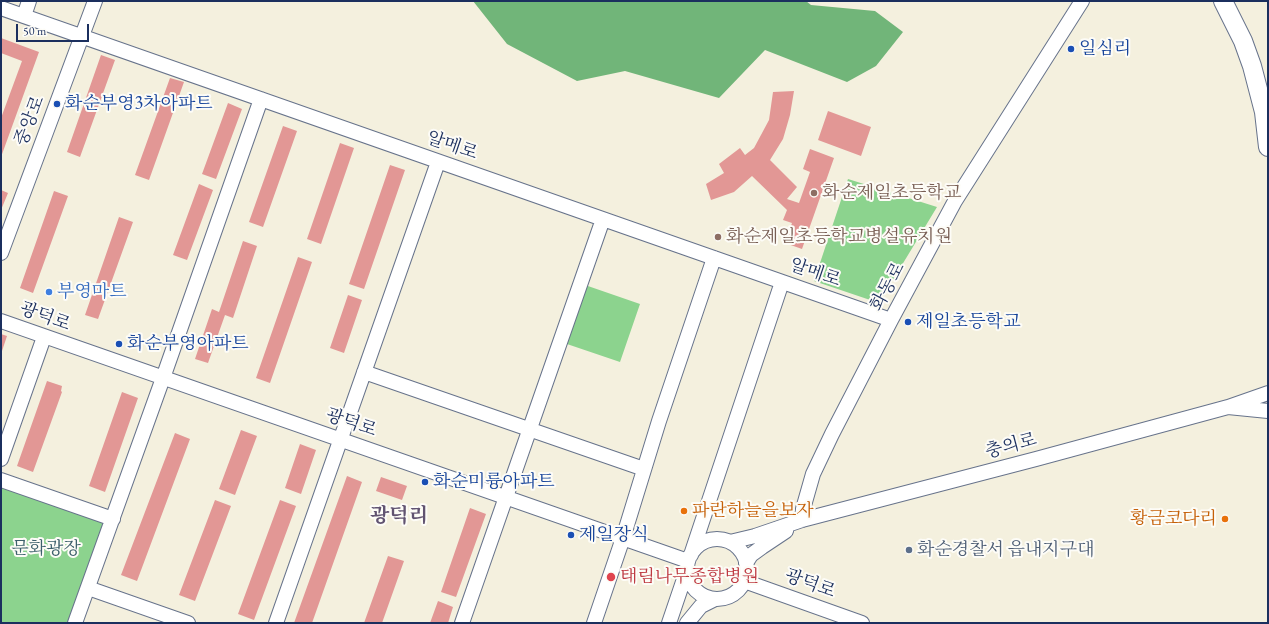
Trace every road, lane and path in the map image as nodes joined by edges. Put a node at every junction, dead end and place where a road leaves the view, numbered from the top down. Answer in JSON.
{"nodes":[{"id":1,"x":29,"y":1,"type":"edge"},
{"id":2,"x":95,"y":1,"type":"edge"},
{"id":3,"x":1082,"y":1,"type":"edge"},
{"id":4,"x":1223,"y":1,"type":"edge"},
{"id":5,"x":1,"y":8,"type":"edge"},
{"id":6,"x":24,"y":16,"type":"junction"},
{"id":7,"x":82,"y":37,"type":"junction"},
{"id":8,"x":261,"y":99,"type":"junction"},
{"id":9,"x":1268,"y":147,"type":"edge"},
{"id":10,"x":438,"y":162,"type":"junction"},
{"id":11,"x":603,"y":219,"type":"junction"},
{"id":12,"x":1,"y":253,"type":"edge"},
{"id":13,"x":714,"y":258,"type":"junction"},
{"id":14,"x":782,"y":282,"type":"junction"},
{"id":15,"x":891,"y":320,"type":"junction"},
{"id":16,"x":1,"y":322,"type":"edge"},
{"id":17,"x":44,"y":337,"type":"junction"},
{"id":18,"x":364,"y":372,"type":"junction"},
{"id":19,"x":163,"y":378,"type":"junction"},
{"id":20,"x":1268,"y":393,"type":"edge"},
{"id":21,"x":1228,"y":407,"type":"junction"},
{"id":22,"x":1268,"y":411,"type":"edge"},
{"id":23,"x":529,"y":429,"type":"junction"},
{"id":24,"x":340,"y":439,"type":"junction"},
{"id":25,"x":1,"y":459,"type":"edge"},
{"id":26,"x":644,"y":469,"type":"junction"},
{"id":27,"x":1,"y":480,"type":"edge"},
{"id":28,"x":506,"y":497,"type":"junction"},
{"id":29,"x":113,"y":519,"type":"junction"},
{"id":30,"x":802,"y":520,"type":"junction"},
{"id":31,"x":623,"y":538,"type":"junction"},
{"id":32,"x":730,"y":542,"type":"junction"},
{"id":33,"x":689,"y":562,"type":"junction"},
{"id":34,"x":746,"y":563,"type":"junction"},
{"id":35,"x":744,"y":581,"type":"junction"},
{"id":36,"x":88,"y":588,"type":"junction"},
{"id":37,"x":715,"y":599,"type":"junction"},
{"id":38,"x":75,"y":623,"type":"edge"},
{"id":39,"x":188,"y":623,"type":"edge"},
{"id":40,"x":276,"y":623,"type":"edge"},
{"id":41,"x":462,"y":623,"type":"edge"},
{"id":42,"x":594,"y":623,"type":"edge"},
{"id":43,"x":669,"y":623,"type":"edge"},
{"id":44,"x":687,"y":623,"type":"edge"},
{"id":45,"x":862,"y":623,"type":"edge"}],
"edges":[{"from":1,"to":6,"type":"street"},
{"from":2,"to":7,"type":"street","name":"중앙로"},
{"from":3,"to":15,"type":"street","name":"화동로"},
{"from":4,"to":9,"type":"main road"},
{"from":5,"to":6,"type":"street","name":"알메로"},
{"from":6,"to":7,"type":"street","name":"알메로"},
{"from":7,"to":8,"type":"street","name":"알메로"},
{"from":7,"to":12,"type":"street","name":"중앙로"},
{"from":8,"to":10,"type":"street","name":"알메로"},
{"from":8,"to":19,"type":"street"},
{"from":10,"to":11,"type":"street","name":"알메로"},
{"from":10,"to":18,"type":"street"},
{"from":11,"to":13,"type":"street","name":"알메로"},
{"from":11,"to":23,"type":"street"},
{"from":13,"to":14,"type":"street","name":"알메로"},
{"from":13,"to":26,"type":"street"},
{"from":14,"to":15,"type":"street","name":"알메로"},
{"from":14,"to":33,"type":"street"},
{"from":15,"to":30,"type":"street","name":"화동로"},
{"from":16,"to":17,"type":"street","name":"광덕로"},
{"from":17,"to":19,"type":"street","name":"광덕로"},
{"from":17,"to":25,"type":"street"},
{"from":18,"to":23,"type":"street"},
{"from":18,"to":24,"type":"street"},
{"from":19,"to":24,"type":"street","name":"광덕로"},
{"from":19,"to":29,"type":"street"},
{"from":20,"to":21,"type":"street","name":"충의로"},
{"from":21,"to":22,"type":"street"},
{"from":21,"to":30,"type":"street","name":"충의로"},
{"from":23,"to":26,"type":"street"},
{"from":23,"to":28,"type":"street"},
{"from":24,"to":28,"type":"street","name":"광덕로"},
{"from":24,"to":40,"type":"street"},
{"from":26,"to":31,"type":"street"},
{"from":27,"to":29,"type":"street"},
{"from":28,"to":31,"type":"street","name":"광덕로"},
{"from":28,"to":41,"type":"street"},
{"from":29,"to":36,"type":"street"},
{"from":30,"to":32,"type":"street","name":"충의로"},
{"from":30,"to":34,"type":"street","name":"충의로"},
{"from":31,"to":33,"type":"street","name":"광덕로"},
{"from":31,"to":42,"type":"street"},
{"from":32,"to":33,"type":"street"},
{"from":32,"to":34,"type":"street"},
{"from":33,"to":37,"type":"street"},
{"from":33,"to":43,"type":"street"},
{"from":34,"to":35,"type":"street"},
{"from":35,"to":37,"type":"street"},
{"from":35,"to":45,"type":"street","name":"광덕로"},
{"from":36,"to":38,"type":"street"},
{"from":36,"to":39,"type":"street"},
{"from":37,"to":44,"type":"street"}]}
